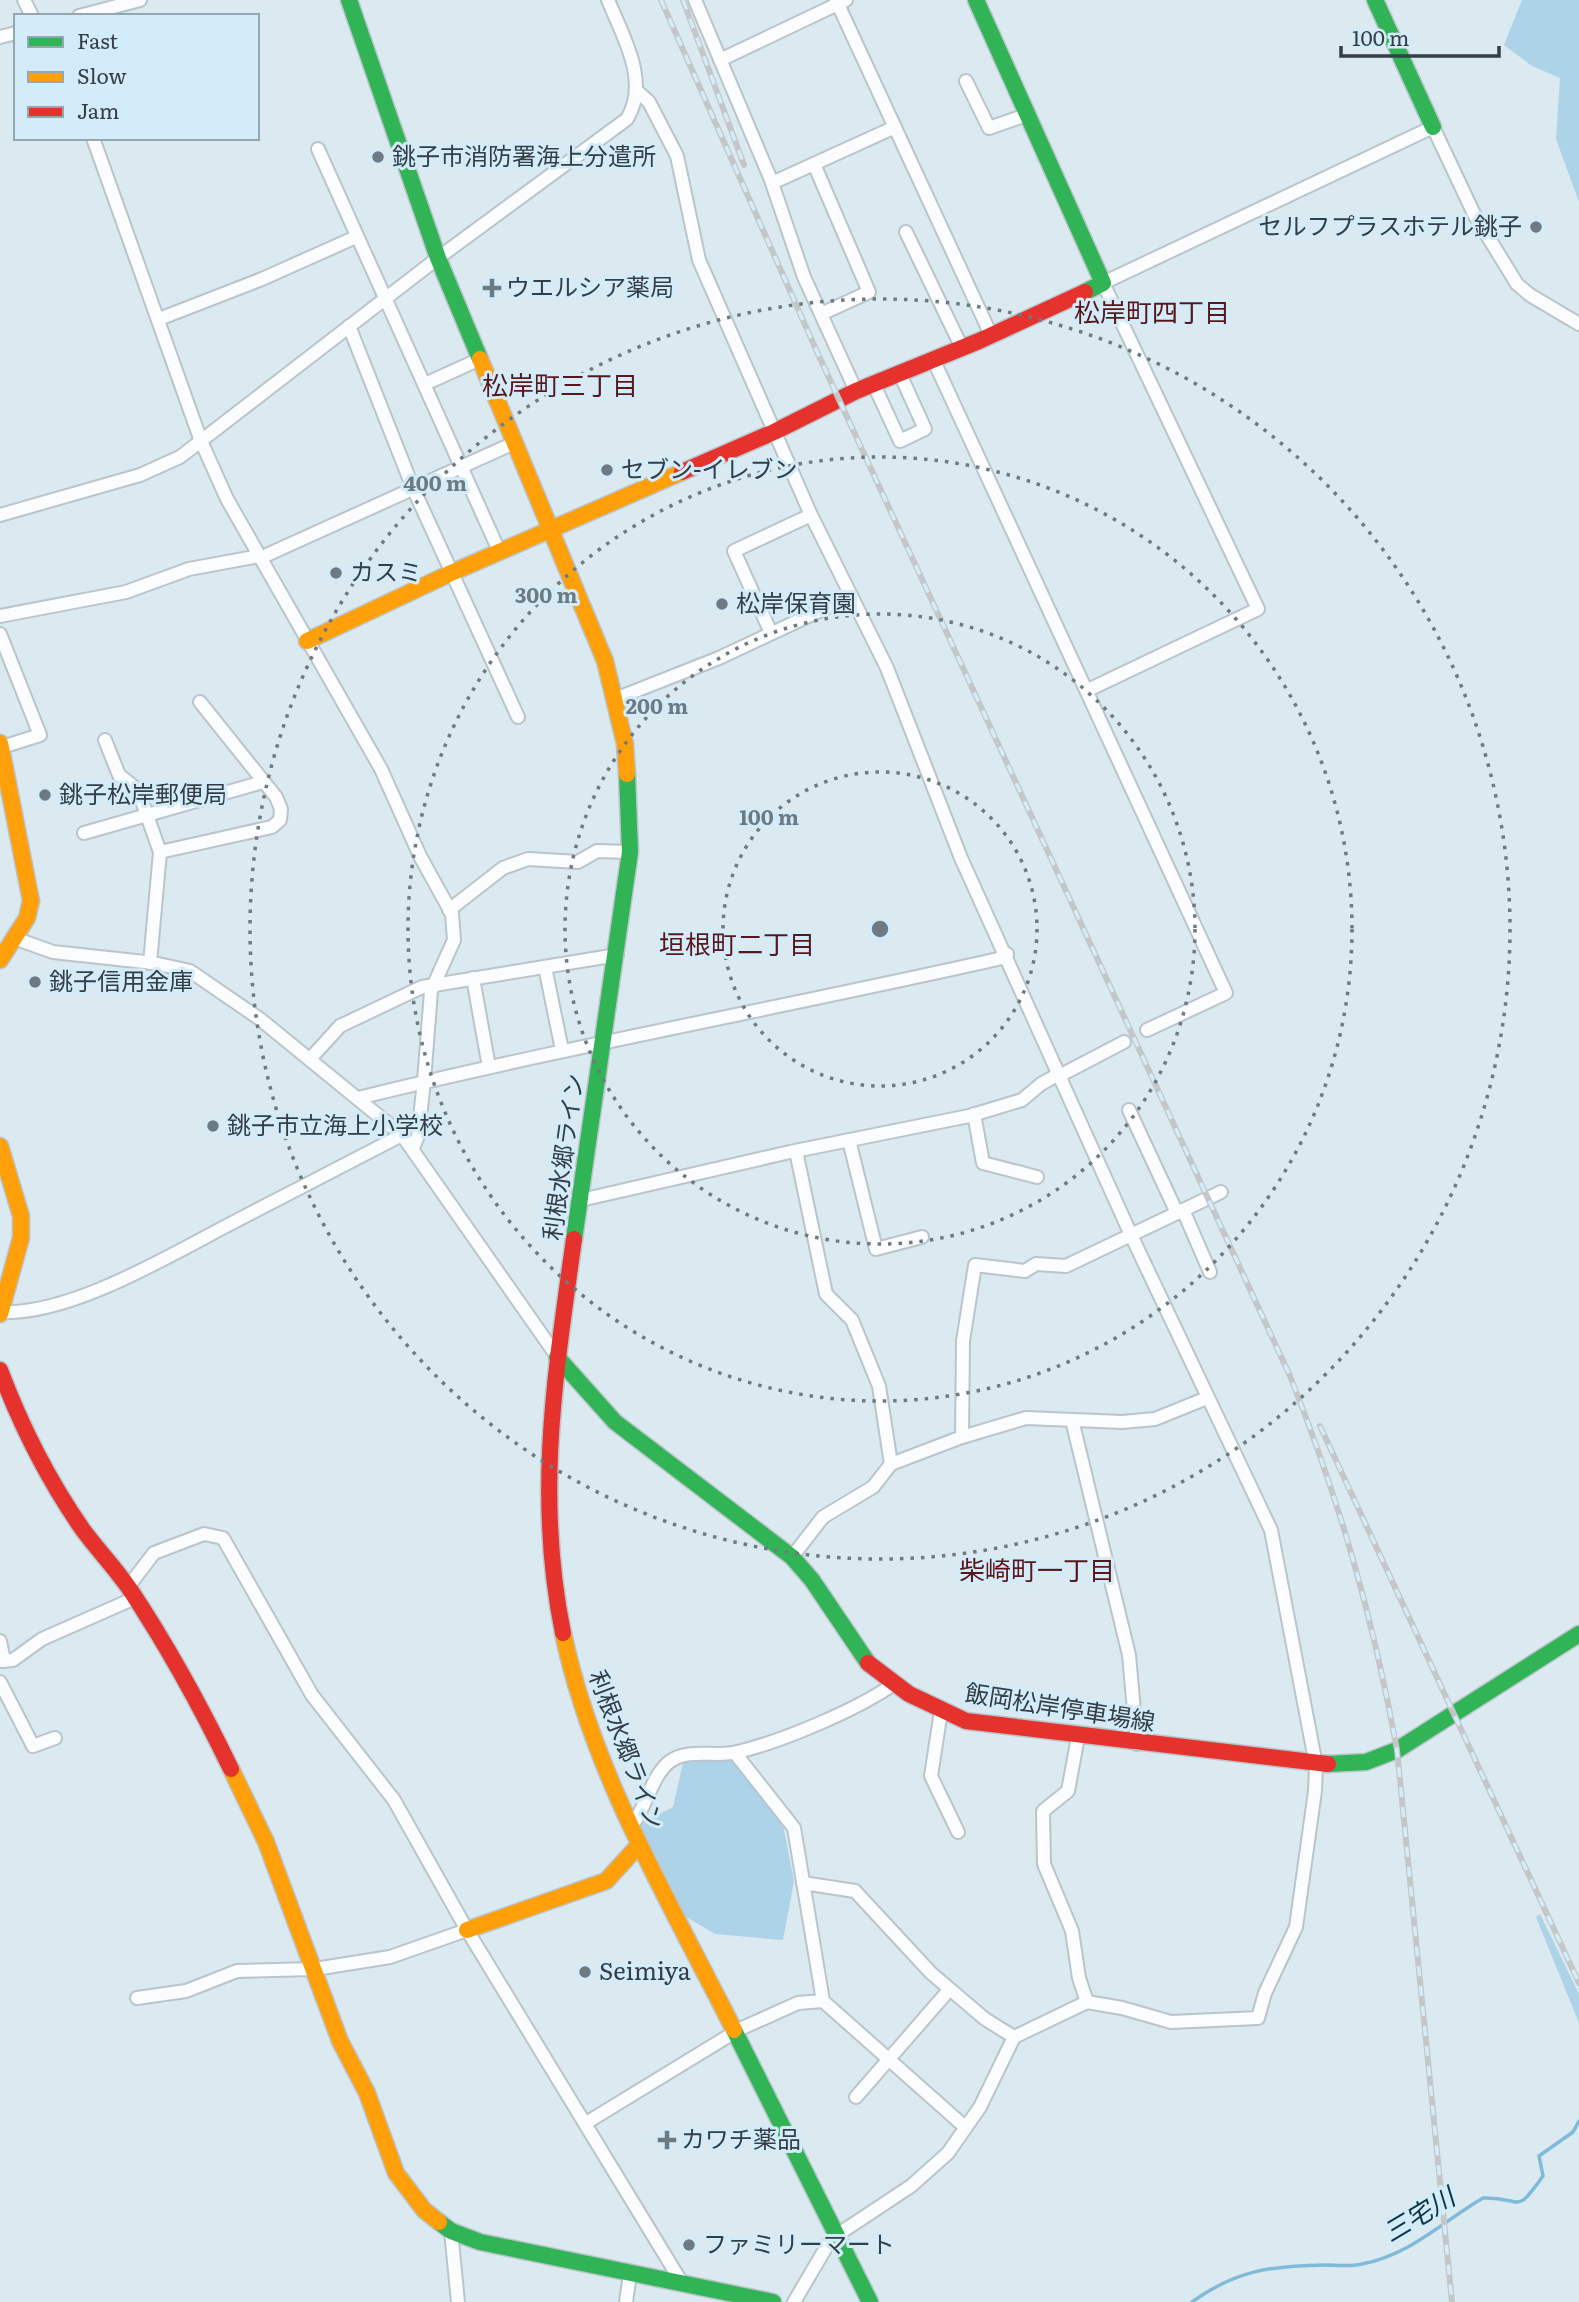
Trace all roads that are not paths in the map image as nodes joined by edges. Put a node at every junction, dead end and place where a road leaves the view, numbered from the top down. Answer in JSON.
{"nodes":[{"id":1,"x":140,"y":0,"type":"edge"},
{"id":2,"x":349,"y":0,"type":"edge"},
{"id":3,"x":607,"y":0,"type":"edge"},
{"id":4,"x":712,"y":0,"type":"edge"},
{"id":5,"x":976,"y":0,"type":"edge"},
{"id":6,"x":1375,"y":0,"type":"edge"},
{"id":7,"x":840,"y":1,"type":"edge"},
{"id":8,"x":697,"y":3,"type":"edge"},
{"id":9,"x":111,"y":4,"type":"edge"},
{"id":10,"x":84,"y":14,"type":"edge"},
{"id":11,"x":720,"y":60,"type":"junction"},
{"id":12,"x":966,"y":81,"type":"dead end"},
{"id":13,"x":638,"y":92,"type":"junction"},
{"id":14,"x":1029,"y":114,"type":"junction"},
{"id":15,"x":895,"y":127,"type":"junction"},
{"id":16,"x":1433,"y":127,"type":"junction"},
{"id":17,"x":94,"y":140,"type":"edge"},
{"id":18,"x":318,"y":149,"type":"dead end"},
{"id":19,"x":814,"y":164,"type":"junction"},
{"id":20,"x":772,"y":183,"type":"junction"},
{"id":21,"x":906,"y":232,"type":"dead end"},
{"id":22,"x":356,"y":237,"type":"junction"},
{"id":23,"x":438,"y":258,"type":"junction"},
{"id":24,"x":1102,"y":283,"type":"junction"},
{"id":25,"x":387,"y":297,"type":"junction"},
{"id":26,"x":821,"y":314,"type":"junction"},
{"id":27,"x":159,"y":319,"type":"junction"},
{"id":28,"x":1579,"y":324,"type":"edge"},
{"id":29,"x":349,"y":326,"type":"junction"},
{"id":30,"x":990,"y":335,"type":"junction"},
{"id":31,"x":962,"y":348,"type":"junction"},
{"id":32,"x":480,"y":359,"type":"junction"},
{"id":33,"x":933,"y":359,"type":"junction"},
{"id":34,"x":900,"y":374,"type":"junction"},
{"id":35,"x":425,"y":384,"type":"junction"},
{"id":36,"x":874,"y":385,"type":"junction"},
{"id":37,"x":856,"y":391,"type":"junction"},
{"id":38,"x":774,"y":432,"type":"junction"},
{"id":39,"x":201,"y":441,"type":"junction"},
{"id":40,"x":514,"y":443,"type":"junction"},
{"id":41,"x":463,"y":465,"type":"junction"},
{"id":42,"x":413,"y":488,"type":"junction"},
{"id":43,"x":0,"y":515,"type":"edge"},
{"id":44,"x":810,"y":515,"type":"junction"},
{"id":45,"x":551,"y":531,"type":"junction"},
{"id":46,"x":500,"y":552,"type":"junction"},
{"id":47,"x":260,"y":557,"type":"junction"},
{"id":48,"x":451,"y":573,"type":"junction"},
{"id":49,"x":851,"y":596,"type":"junction"},
{"id":50,"x":0,"y":616,"type":"edge"},
{"id":51,"x":771,"y":633,"type":"junction"},
{"id":52,"x":0,"y":634,"type":"edge"},
{"id":53,"x":307,"y":641,"type":"junction"},
{"id":54,"x":1088,"y":691,"type":"junction"},
{"id":55,"x":615,"y":699,"type":"junction"},
{"id":56,"x":200,"y":702,"type":"dead end"},
{"id":57,"x":518,"y":718,"type":"dead end"},
{"id":58,"x":105,"y":740,"type":"dead end"},
{"id":59,"x":1,"y":745,"type":"edge"},
{"id":60,"x":263,"y":782,"type":"junction"},
{"id":61,"x":147,"y":814,"type":"junction"},
{"id":62,"x":84,"y":833,"type":"dead end"},
{"id":63,"x":160,"y":852,"type":"junction"},
{"id":64,"x":629,"y":852,"type":"junction"},
{"id":65,"x":449,"y":910,"type":"junction"},
{"id":66,"x":14,"y":938,"type":"junction"},
{"id":67,"x":1007,"y":954,"type":"junction"},
{"id":68,"x":617,"y":955,"type":"junction"},
{"id":69,"x":0,"y":960,"type":"edge"},
{"id":70,"x":150,"y":962,"type":"junction"},
{"id":71,"x":545,"y":967,"type":"junction"},
{"id":72,"x":473,"y":978,"type":"junction"},
{"id":73,"x":432,"y":984,"type":"junction"},
{"id":74,"x":1147,"y":1030,"type":"dead end"},
{"id":75,"x":604,"y":1041,"type":"junction"},
{"id":76,"x":1124,"y":1042,"type":"dead end"},
{"id":77,"x":562,"y":1050,"type":"junction"},
{"id":78,"x":310,"y":1059,"type":"junction"},
{"id":79,"x":489,"y":1067,"type":"junction"},
{"id":80,"x":1059,"y":1075,"type":"junction"},
{"id":81,"x":424,"y":1082,"type":"junction"},
{"id":82,"x":358,"y":1098,"type":"junction"},
{"id":83,"x":1129,"y":1110,"type":"dead end"},
{"id":84,"x":974,"y":1114,"type":"junction"},
{"id":85,"x":402,"y":1135,"type":"junction"},
{"id":86,"x":849,"y":1140,"type":"junction"},
{"id":87,"x":0,"y":1146,"type":"edge"},
{"id":88,"x":413,"y":1148,"type":"junction"},
{"id":89,"x":796,"y":1151,"type":"junction"},
{"id":90,"x":1037,"y":1177,"type":"dead end"},
{"id":91,"x":1221,"y":1192,"type":"dead end"},
{"id":92,"x":581,"y":1200,"type":"junction"},
{"id":93,"x":1180,"y":1212,"type":"junction"},
{"id":94,"x":1131,"y":1235,"type":"junction"},
{"id":95,"x":922,"y":1237,"type":"dead end"},
{"id":96,"x":1210,"y":1272,"type":"dead end"},
{"id":97,"x":4,"y":1285,"type":"edge"},
{"id":98,"x":0,"y":1313,"type":"edge"},
{"id":99,"x":557,"y":1357,"type":"junction"},
{"id":100,"x":0,"y":1370,"type":"edge"},
{"id":101,"x":1207,"y":1398,"type":"junction"},
{"id":102,"x":6,"y":1404,"type":"edge"},
{"id":103,"x":1072,"y":1420,"type":"junction"},
{"id":104,"x":962,"y":1437,"type":"junction"},
{"id":105,"x":891,"y":1464,"type":"junction"},
{"id":106,"x":792,"y":1557,"type":"junction"},
{"id":107,"x":132,"y":1593,"type":"junction"},
{"id":108,"x":1579,"y":1634,"type":"edge"},
{"id":109,"x":0,"y":1641,"type":"edge"},
{"id":110,"x":2,"y":1661,"type":"edge"},
{"id":111,"x":0,"y":1682,"type":"edge"},
{"id":112,"x":895,"y":1683,"type":"junction"},
{"id":113,"x":941,"y":1711,"type":"junction"},
{"id":114,"x":1078,"y":1737,"type":"junction"},
{"id":115,"x":55,"y":1738,"type":"dead end"},
{"id":116,"x":1137,"y":1744,"type":"junction"},
{"id":117,"x":735,"y":1753,"type":"junction"},
{"id":118,"x":1316,"y":1765,"type":"junction"},
{"id":119,"x":631,"y":1827,"type":"junction"},
{"id":120,"x":958,"y":1832,"type":"dead end"},
{"id":121,"x":639,"y":1844,"type":"junction"},
{"id":122,"x":803,"y":1883,"type":"junction"},
{"id":123,"x":467,"y":1930,"type":"junction"},
{"id":124,"x":315,"y":1969,"type":"junction"},
{"id":125,"x":949,"y":1990,"type":"junction"},
{"id":126,"x":137,"y":1998,"type":"dead end"},
{"id":127,"x":823,"y":2001,"type":"junction"},
{"id":128,"x":1087,"y":2003,"type":"junction"},
{"id":129,"x":736,"y":2034,"type":"junction"},
{"id":130,"x":1014,"y":2037,"type":"junction"},
{"id":131,"x":889,"y":2059,"type":"junction"},
{"id":132,"x":856,"y":2097,"type":"dead end"},
{"id":133,"x":586,"y":2123,"type":"junction"},
{"id":134,"x":965,"y":2127,"type":"junction"},
{"id":135,"x":451,"y":2231,"type":"junction"},
{"id":136,"x":836,"y":2234,"type":"junction"},
{"id":137,"x":630,"y":2274,"type":"junction"},
{"id":138,"x":682,"y":2283,"type":"junction"},
{"id":139,"x":457,"y":2302,"type":"edge"},
{"id":140,"x":626,"y":2302,"type":"edge"},
{"id":141,"x":773,"y":2302,"type":"edge"},
{"id":142,"x":794,"y":2302,"type":"edge"},
{"id":143,"x":870,"y":2302,"type":"edge"}],
"edges":[{"from":1,"to":9,"type":"street"},
{"from":2,"to":23,"type":"main road","name":"利根水郷ライン"},
{"from":3,"to":13,"type":"street"},
{"from":4,"to":8,"type":"street"},
{"from":5,"to":14,"type":"main road"},
{"from":6,"to":16,"type":"main road"},
{"from":7,"to":11,"type":"street"},
{"from":7,"to":15,"type":"street"},
{"from":8,"to":11,"type":"street"},
{"from":9,"to":10,"type":"street"},
{"from":11,"to":20,"type":"street"},
{"from":12,"to":14,"type":"street"},
{"from":13,"to":23,"type":"street"},
{"from":13,"to":38,"type":"street"},
{"from":14,"to":24,"type":"main road"},
{"from":15,"to":19,"type":"street"},
{"from":15,"to":30,"type":"street"},
{"from":16,"to":24,"type":"street"},
{"from":16,"to":28,"type":"street"},
{"from":17,"to":27,"type":"street"},
{"from":18,"to":22,"type":"street"},
{"from":19,"to":20,"type":"street"},
{"from":19,"to":26,"type":"street"},
{"from":20,"to":26,"type":"street"},
{"from":21,"to":31,"type":"street"},
{"from":22,"to":25,"type":"street"},
{"from":22,"to":27,"type":"street"},
{"from":23,"to":25,"type":"street"},
{"from":23,"to":32,"type":"main road","name":"利根水郷ライン"},
{"from":24,"to":30,"type":"main road"},
{"from":24,"to":54,"type":"street"},
{"from":25,"to":29,"type":"street"},
{"from":25,"to":35,"type":"street"},
{"from":26,"to":37,"type":"street"},
{"from":27,"to":39,"type":"street"},
{"from":29,"to":39,"type":"street"},
{"from":29,"to":42,"type":"street"},
{"from":30,"to":31,"type":"main road"},
{"from":31,"to":33,"type":"main road"},
{"from":32,"to":35,"type":"street"},
{"from":32,"to":40,"type":"main road","name":"利根水郷ライン"},
{"from":33,"to":34,"type":"main road"},
{"from":33,"to":54,"type":"street"},
{"from":34,"to":36,"type":"main road"},
{"from":34,"to":36,"type":"street"},
{"from":35,"to":41,"type":"street"},
{"from":36,"to":37,"type":"main road"},
{"from":37,"to":38,"type":"main road"},
{"from":38,"to":44,"type":"street"},
{"from":38,"to":45,"type":"main road"},
{"from":39,"to":43,"type":"street"},
{"from":39,"to":47,"type":"street"},
{"from":40,"to":41,"type":"street"},
{"from":40,"to":45,"type":"main road","name":"利根水郷ライン"},
{"from":41,"to":42,"type":"street"},
{"from":41,"to":46,"type":"street"},
{"from":42,"to":47,"type":"street"},
{"from":42,"to":48,"type":"street"},
{"from":44,"to":49,"type":"street"},
{"from":44,"to":51,"type":"street"},
{"from":45,"to":46,"type":"main road"},
{"from":45,"to":55,"type":"main road","name":"利根水郷ライン"},
{"from":46,"to":48,"type":"main road"},
{"from":47,"to":50,"type":"street"},
{"from":47,"to":53,"type":"street"},
{"from":48,"to":53,"type":"main road"},
{"from":48,"to":57,"type":"street"},
{"from":49,"to":51,"type":"street"},
{"from":49,"to":67,"type":"street"},
{"from":51,"to":55,"type":"street"},
{"from":52,"to":59,"type":"street"},
{"from":53,"to":65,"type":"street"},
{"from":54,"to":74,"type":"street"},
{"from":55,"to":64,"type":"main road","name":"利根水郷ライン"},
{"from":56,"to":60,"type":"street"},
{"from":58,"to":61,"type":"street"},
{"from":59,"to":66,"type":"main road"},
{"from":60,"to":61,"type":"street"},
{"from":60,"to":63,"type":"street"},
{"from":61,"to":62,"type":"street"},
{"from":61,"to":63,"type":"street"},
{"from":63,"to":70,"type":"street"},
{"from":64,"to":65,"type":"street"},
{"from":64,"to":68,"type":"main road","name":"利根水郷ライン"},
{"from":65,"to":73,"type":"street"},
{"from":66,"to":69,"type":"main road"},
{"from":66,"to":70,"type":"street"},
{"from":67,"to":75,"type":"street"},
{"from":67,"to":80,"type":"street"},
{"from":68,"to":71,"type":"street"},
{"from":68,"to":75,"type":"main road","name":"利根水郷ライン"},
{"from":70,"to":78,"type":"street"},
{"from":71,"to":72,"type":"street"},
{"from":71,"to":77,"type":"street"},
{"from":72,"to":73,"type":"street"},
{"from":72,"to":79,"type":"street"},
{"from":73,"to":78,"type":"street"},
{"from":73,"to":81,"type":"street"},
{"from":75,"to":77,"type":"street"},
{"from":75,"to":92,"type":"main road","name":"利根水郷ライン"},
{"from":76,"to":80,"type":"street"},
{"from":77,"to":79,"type":"street"},
{"from":78,"to":82,"type":"street"},
{"from":79,"to":81,"type":"street"},
{"from":80,"to":84,"type":"street"},
{"from":80,"to":94,"type":"street"},
{"from":81,"to":82,"type":"street"},
{"from":81,"to":88,"type":"street"},
{"from":82,"to":85,"type":"street"},
{"from":83,"to":93,"type":"street"},
{"from":84,"to":86,"type":"street"},
{"from":84,"to":90,"type":"street"},
{"from":85,"to":88,"type":"street"},
{"from":85,"to":98,"type":"street"},
{"from":86,"to":89,"type":"street"},
{"from":86,"to":95,"type":"street"},
{"from":87,"to":97,"type":"main road"},
{"from":88,"to":99,"type":"street"},
{"from":89,"to":92,"type":"street"},
{"from":89,"to":105,"type":"street"},
{"from":91,"to":93,"type":"street"},
{"from":92,"to":99,"type":"main road","name":"利根水郷ライン"},
{"from":93,"to":94,"type":"street"},
{"from":93,"to":96,"type":"street"},
{"from":94,"to":101,"type":"street"},
{"from":94,"to":104,"type":"street"},
{"from":97,"to":98,"type":"main road"},
{"from":99,"to":106,"type":"main road","name":"飯岡松岸停車場線"},
{"from":99,"to":119,"type":"main road","name":"利根水郷ライン"},
{"from":100,"to":102,"type":"main road"},
{"from":101,"to":103,"type":"street"},
{"from":101,"to":118,"type":"street"},
{"from":102,"to":107,"type":"main road"},
{"from":103,"to":104,"type":"street"},
{"from":103,"to":116,"type":"street"},
{"from":104,"to":105,"type":"street"},
{"from":105,"to":106,"type":"street"},
{"from":106,"to":112,"type":"main road","name":"飯岡松岸停車場線"},
{"from":107,"to":110,"type":"street"},
{"from":107,"to":123,"type":"street"},
{"from":107,"to":124,"type":"main road"},
{"from":108,"to":118,"type":"main road","name":"飯岡松岸停車場線"},
{"from":109,"to":110,"type":"street"},
{"from":111,"to":115,"type":"street"},
{"from":112,"to":113,"type":"main road","name":"飯岡松岸停車場線"},
{"from":112,"to":117,"type":"street"},
{"from":113,"to":114,"type":"main road","name":"飯岡松岸停車場線"},
{"from":113,"to":120,"type":"street"},
{"from":114,"to":116,"type":"main road","name":"飯岡松岸停車場線"},
{"from":114,"to":128,"type":"street"},
{"from":116,"to":118,"type":"main road","name":"飯岡松岸停車場線"},
{"from":117,"to":119,"type":"street"},
{"from":117,"to":122,"type":"street"},
{"from":118,"to":128,"type":"street"},
{"from":119,"to":121,"type":"main road","name":"利根水郷ライン"},
{"from":121,"to":123,"type":"main road"},
{"from":121,"to":129,"type":"main road","name":"利根水郷ライン"},
{"from":122,"to":125,"type":"street"},
{"from":122,"to":127,"type":"street"},
{"from":123,"to":124,"type":"street"},
{"from":123,"to":133,"type":"street"},
{"from":124,"to":126,"type":"street"},
{"from":124,"to":135,"type":"main road"},
{"from":125,"to":130,"type":"street"},
{"from":125,"to":131,"type":"street"},
{"from":127,"to":129,"type":"street"},
{"from":127,"to":131,"type":"street"},
{"from":128,"to":130,"type":"street"},
{"from":129,"to":133,"type":"street"},
{"from":129,"to":136,"type":"main road","name":"利根水郷ライン"},
{"from":130,"to":134,"type":"street"},
{"from":131,"to":132,"type":"street"},
{"from":131,"to":134,"type":"street"},
{"from":133,"to":138,"type":"street"},
{"from":134,"to":136,"type":"street"},
{"from":135,"to":137,"type":"main road"},
{"from":135,"to":139,"type":"street"},
{"from":136,"to":142,"type":"street"},
{"from":136,"to":143,"type":"main road","name":"利根水郷ライン"},
{"from":137,"to":138,"type":"main road"},
{"from":137,"to":140,"type":"street"},
{"from":138,"to":141,"type":"main road"}]}
